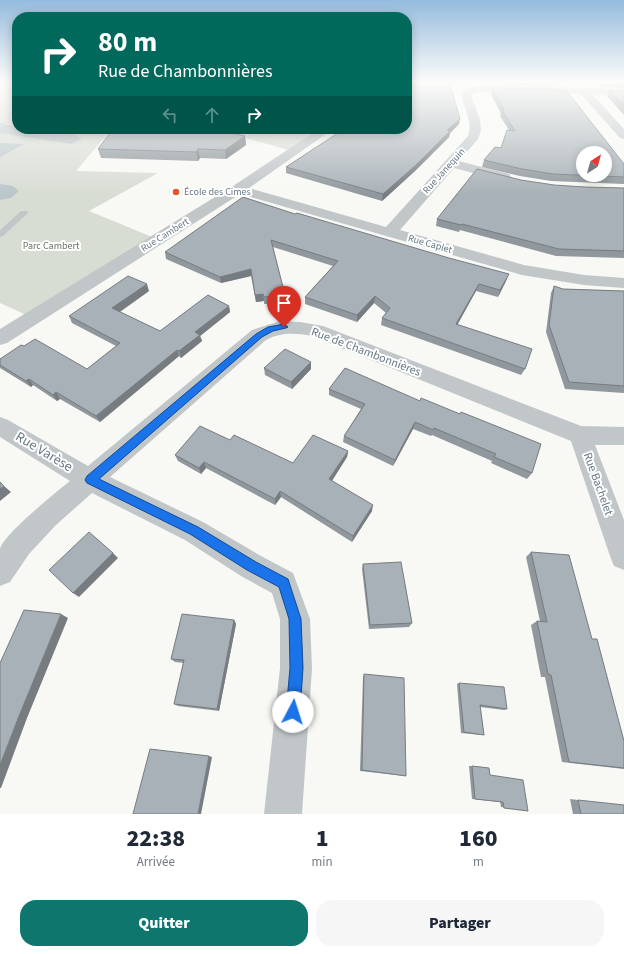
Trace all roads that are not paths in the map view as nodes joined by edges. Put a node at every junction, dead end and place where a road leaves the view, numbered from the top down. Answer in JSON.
{"nodes":[{"id":1,"x":475,"y":119,"type":"edge"},
{"id":2,"x":609,"y":119,"type":"edge"},
{"id":3,"x":320,"y":134,"type":"edge"},
{"id":4,"x":624,"y":136,"type":"edge"},
{"id":5,"x":450,"y":163,"type":"junction"},
{"id":6,"x":518,"y":180,"type":"edge"},
{"id":7,"x":238,"y":189,"type":"junction"},
{"id":8,"x":24,"y":213,"type":"dead end"},
{"id":9,"x":389,"y":233,"type":"junction"},
{"id":10,"x":0,"y":234,"type":"edge"},
{"id":11,"x":624,"y":283,"type":"edge"},
{"id":12,"x":0,"y":338,"type":"edge"},
{"id":13,"x":0,"y":426,"type":"edge"},
{"id":14,"x":580,"y":435,"type":"junction"},
{"id":15,"x":624,"y":436,"type":"edge"},
{"id":16,"x":90,"y":480,"type":"junction"},
{"id":17,"x":624,"y":556,"type":"edge"},
{"id":18,"x":0,"y":572,"type":"edge"},
{"id":19,"x":283,"y":814,"type":"edge"}],
"edges":[{"from":1,"to":5,"type":"street","name":"Rue Janequin"},
{"from":2,"to":4,"type":"street"},
{"from":3,"to":7,"type":"street","name":"Rue Cambert"},
{"from":5,"to":6,"type":"street"},
{"from":5,"to":9,"type":"street","name":"Rue Janequin"},
{"from":7,"to":9,"type":"street","name":"Rue Caplet"},
{"from":7,"to":12,"type":"street","name":"Rue Cambert"},
{"from":8,"to":10,"type":"lane"},
{"from":9,"to":11,"type":"street","name":"Rue Caplet"},
{"from":13,"to":16,"type":"street","name":"Rue Varèse"},
{"from":14,"to":15,"type":"street","name":"Rue de Chambonnières"},
{"from":14,"to":16,"type":"street","name":"Rue de Chambonnières"},
{"from":14,"to":17,"type":"street","name":"Rue Bachelet"},
{"from":16,"to":18,"type":"street","name":"Rue de Chambonnières"},
{"from":16,"to":19,"type":"street","name":"Rue Varèse"}]}
